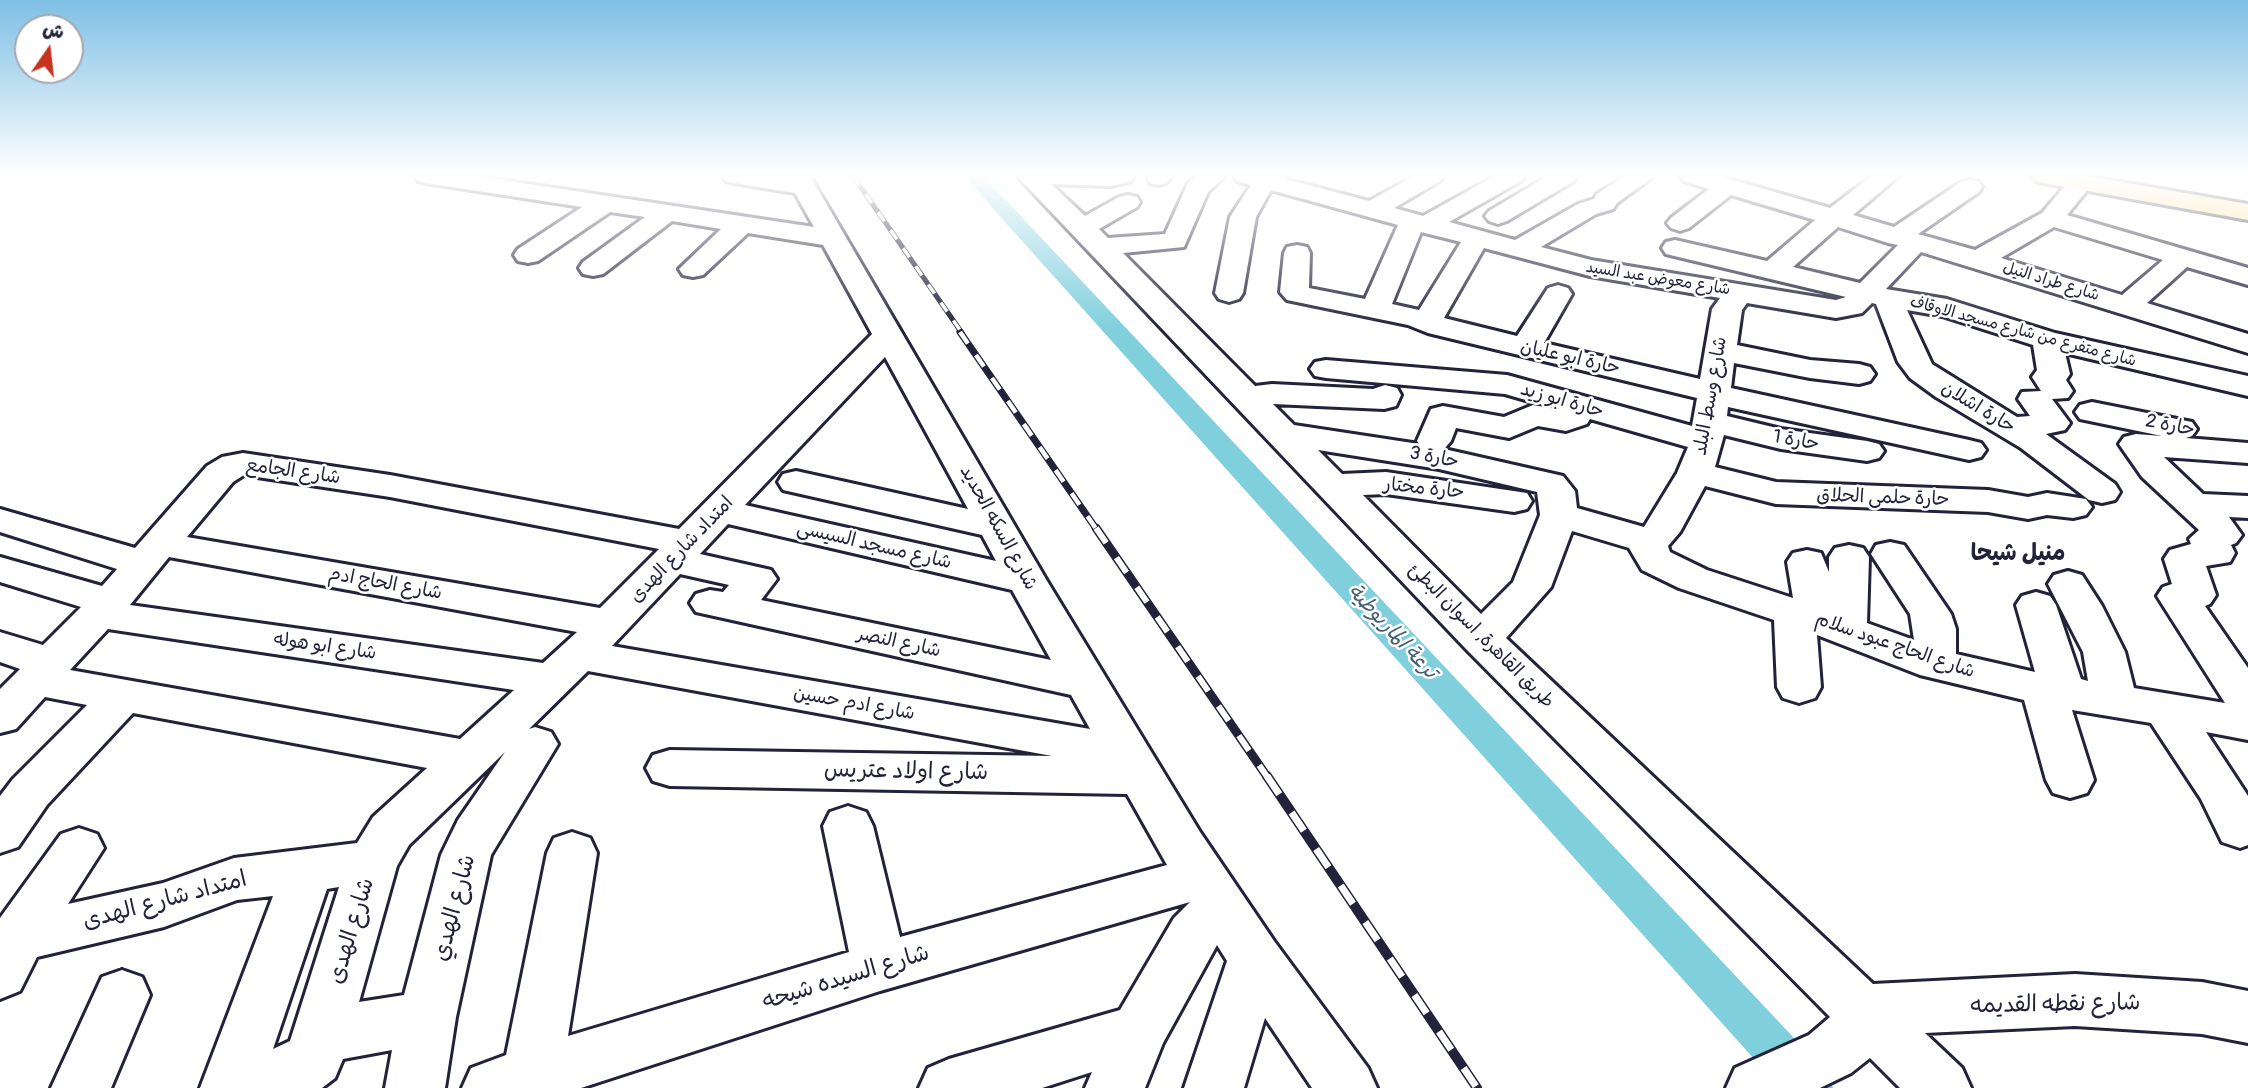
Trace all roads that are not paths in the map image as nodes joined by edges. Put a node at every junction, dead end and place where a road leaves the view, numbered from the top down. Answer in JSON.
{"nodes":[{"id":1,"x":546,"y":227,"type":"edge"},
{"id":2,"x":563,"y":227,"type":"edge"},
{"id":3,"x":648,"y":227,"type":"edge"},
{"id":4,"x":739,"y":227,"type":"edge"},
{"id":5,"x":760,"y":227,"type":"edge"},
{"id":6,"x":826,"y":227,"type":"edge"},
{"id":7,"x":1081,"y":227,"type":"edge"},
{"id":8,"x":1104,"y":227,"type":"edge"},
{"id":9,"x":1181,"y":227,"type":"edge"},
{"id":10,"x":1241,"y":227,"type":"edge"},
{"id":11,"x":1416,"y":227,"type":"edge"},
{"id":12,"x":1432,"y":227,"type":"edge"},
{"id":13,"x":1557,"y":227,"type":"edge"},
{"id":14,"x":1686,"y":227,"type":"edge"},
{"id":15,"x":1823,"y":227,"type":"edge"},
{"id":16,"x":1859,"y":227,"type":"edge"},
{"id":17,"x":1922,"y":227,"type":"edge"},
{"id":18,"x":2021,"y":227,"type":"edge"},
{"id":19,"x":2102,"y":227,"type":"edge"},
{"id":20,"x":2145,"y":227,"type":"edge"},
{"id":21,"x":2111,"y":235,"type":"junction"},
{"id":22,"x":832,"y":238,"type":"junction"},
{"id":23,"x":1093,"y":238,"type":"junction"},
{"id":24,"x":1476,"y":239,"type":"junction"},
{"id":25,"x":1906,"y":240,"type":"junction"},
{"id":26,"x":2197,"y":248,"type":"junction"},
{"id":27,"x":1624,"y":249,"type":"dead end"},
{"id":28,"x":1517,"y":250,"type":"junction"},
{"id":29,"x":1297,"y":253,"type":"dead end"},
{"id":30,"x":1978,"y":260,"type":"junction"},
{"id":31,"x":2062,"y":267,"type":"junction"},
{"id":32,"x":593,"y":268,"type":"dead end"},
{"id":33,"x":694,"y":269,"type":"dead end"},
{"id":34,"x":1773,"y":270,"type":"junction"},
{"id":35,"x":1609,"y":272,"type":"junction"},
{"id":36,"x":2248,"y":277,"type":"edge"},
{"id":37,"x":1229,"y":293,"type":"dead end"},
{"id":38,"x":1558,"y":294,"type":"dead end"},
{"id":39,"x":1878,"y":295,"type":"junction"},
{"id":40,"x":1735,"y":298,"type":"junction"},
{"id":41,"x":2127,"y":305,"type":"junction"},
{"id":42,"x":1375,"y":309,"type":"junction"},
{"id":43,"x":1427,"y":322,"type":"junction"},
{"id":44,"x":888,"y":336,"type":"junction"},
{"id":45,"x":2047,"y":340,"type":"junction"},
{"id":46,"x":2248,"y":344,"type":"edge"},
{"id":47,"x":1525,"y":348,"type":"junction"},
{"id":48,"x":1719,"y":351,"type":"junction"},
{"id":49,"x":1326,"y":369,"type":"dead end"},
{"id":50,"x":1859,"y":374,"type":"dead end"},
{"id":51,"x":2248,"y":386,"type":"edge"},
{"id":52,"x":1383,"y":390,"type":"dead end"},
{"id":53,"x":1584,"y":408,"type":"junction"},
{"id":54,"x":2092,"y":412,"type":"dead end"},
{"id":55,"x":1263,"y":413,"type":"junction"},
{"id":56,"x":1334,"y":414,"type":"dead end"},
{"id":57,"x":1707,"y":424,"type":"junction"},
{"id":58,"x":1513,"y":427,"type":"junction"},
{"id":59,"x":2011,"y":428,"type":"junction"},
{"id":60,"x":1378,"y":432,"type":"dead end"},
{"id":61,"x":2248,"y":436,"type":"edge"},
{"id":62,"x":1563,"y":447,"type":"dead end"},
{"id":63,"x":1969,"y":450,"type":"dead end"},
{"id":64,"x":2248,"y":453,"type":"edge"},
{"id":65,"x":1885,"y":454,"type":"dead end"},
{"id":66,"x":796,"y":481,"type":"dead end"},
{"id":67,"x":1333,"y":485,"type":"junction"},
{"id":68,"x":2087,"y":499,"type":"joint"},
{"id":69,"x":1514,"y":500,"type":"dead end"},
{"id":70,"x":2192,"y":504,"type":"junction"},
{"id":71,"x":2248,"y":508,"type":"edge"},
{"id":72,"x":721,"y":511,"type":"junction"},
{"id":73,"x":1559,"y":515,"type":"junction"},
{"id":74,"x":0,"y":520,"type":"edge"},
{"id":75,"x":998,"y":527,"type":"junction"},
{"id":76,"x":1648,"y":539,"type":"junction"},
{"id":77,"x":682,"y":551,"type":"junction"},
{"id":78,"x":152,"y":554,"type":"junction"},
{"id":79,"x":1890,"y":554,"type":"dead end"},
{"id":80,"x":1849,"y":557,"type":"dead end"},
{"id":81,"x":1807,"y":562,"type":"dead end"},
{"id":82,"x":0,"y":569,"type":"edge"},
{"id":83,"x":1027,"y":581,"type":"junction"},
{"id":84,"x":722,"y":605,"type":"joint"},
{"id":85,"x":104,"y":608,"type":"junction"},
{"id":86,"x":1819,"y":621,"type":"junction"},
{"id":87,"x":610,"y":624,"type":"junction"},
{"id":88,"x":1481,"y":639,"type":"junction"},
{"id":89,"x":0,"y":646,"type":"edge"},
{"id":90,"x":1935,"y":664,"type":"junction"},
{"id":91,"x":565,"y":668,"type":"junction"},
{"id":92,"x":44,"y":672,"type":"junction"},
{"id":93,"x":1088,"y":683,"type":"junction"},
{"id":94,"x":1798,"y":687,"type":"dead end"},
{"id":95,"x":2053,"y":690,"type":"junction"},
{"id":96,"x":122,"y":697,"type":"junction"},
{"id":97,"x":2115,"y":701,"type":"junction"},
{"id":98,"x":2248,"y":702,"type":"edge"},
{"id":99,"x":2165,"y":709,"type":"junction"},
{"id":100,"x":0,"y":717,"type":"edge"},
{"id":101,"x":2248,"y":723,"type":"edge"},
{"id":102,"x":535,"y":744,"type":"dead end"},
{"id":103,"x":468,"y":758,"type":"junction"},
{"id":104,"x":1135,"y":764,"type":"junction"},
{"id":105,"x":670,"y":768,"type":"dead end"},
{"id":106,"x":2070,"y":780,"type":"dead end"},
{"id":107,"x":848,"y":826,"type":"dead end"},
{"id":108,"x":2240,"y":828,"type":"dead end"},
{"id":109,"x":0,"y":833,"type":"edge"},
{"id":110,"x":79,"y":848,"type":"dead end"},
{"id":111,"x":572,"y":853,"type":"dead end"},
{"id":112,"x":373,"y":862,"type":"junction"},
{"id":113,"x":308,"y":870,"type":"junction"},
{"id":114,"x":1211,"y":891,"type":"junction"},
{"id":115,"x":6,"y":952,"type":"edge"},
{"id":116,"x":1255,"y":958,"type":"junction"},
{"id":117,"x":880,"y":967,"type":"junction"},
{"id":118,"x":122,"y":995,"type":"dead end"},
{"id":119,"x":428,"y":1017,"type":"junction"},
{"id":120,"x":2248,"y":1017,"type":"edge"},
{"id":121,"x":1139,"y":1031,"type":"junction"},
{"id":122,"x":1846,"y":1032,"type":"junction"},
{"id":123,"x":320,"y":1036,"type":"junction"},
{"id":124,"x":512,"y":1081,"type":"edge"},
{"id":125,"x":81,"y":1088,"type":"edge"},
{"id":126,"x":230,"y":1088,"type":"edge"},
{"id":127,"x":240,"y":1088,"type":"edge"},
{"id":128,"x":415,"y":1088,"type":"edge"},
{"id":129,"x":949,"y":1088,"type":"edge"},
{"id":130,"x":1115,"y":1088,"type":"edge"},
{"id":131,"x":1214,"y":1088,"type":"edge"},
{"id":132,"x":1347,"y":1088,"type":"edge"},
{"id":133,"x":1756,"y":1088,"type":"edge"},
{"id":134,"x":1941,"y":1088,"type":"edge"}],
"edges":[{"from":1,"to":2,"type":"street"},
{"from":3,"to":32,"type":"street"},
{"from":4,"to":33,"type":"street"},
{"from":5,"to":22,"type":"street"},
{"from":6,"to":22,"type":"street","name":"شارع السكه الحديد"},
{"from":7,"to":23,"type":"street","name":"طريق القاهرة, اسوان البطئ"},
{"from":8,"to":23,"type":"street"},
{"from":9,"to":23,"type":"street"},
{"from":10,"to":37,"type":"street"},
{"from":11,"to":42,"type":"street"},
{"from":12,"to":24,"type":"street","name":"شارع معوض عبد السيد"},
{"from":13,"to":28,"type":"street"},
{"from":14,"to":34,"type":"street","name":"شارع متفرع من شارع مسجد الاوقاف"},
{"from":15,"to":34,"type":"street"},
{"from":16,"to":25,"type":"street","name":"شارع طراد النيل"},
{"from":17,"to":25,"type":"street"},
{"from":18,"to":30,"type":"street"},
{"from":19,"to":21,"type":"street"},
{"from":20,"to":26,"type":"street"},
{"from":21,"to":26,"type":"street"},
{"from":21,"to":31,"type":"street"},
{"from":22,"to":44,"type":"street","name":"شارع السكه الحديد"},
{"from":23,"to":55,"type":"street","name":"طريق القاهرة, اسوان البطئ"},
{"from":24,"to":28,"type":"street","name":"شارع معوض عبد السيد"},
{"from":24,"to":43,"type":"street"},
{"from":25,"to":30,"type":"street","name":"شارع طراد النيل"},
{"from":25,"to":39,"type":"street"},
{"from":26,"to":36,"type":"street"},
{"from":26,"to":41,"type":"street"},
{"from":27,"to":35,"type":"street"},
{"from":28,"to":35,"type":"street","name":"شارع معوض عبد السيد"},
{"from":29,"to":42,"type":"street","name":"حارة ابو عليان"},
{"from":30,"to":31,"type":"street","name":"شارع طراد النيل"},
{"from":31,"to":41,"type":"street","name":"شارع طراد النيل"},
{"from":34,"to":39,"type":"street","name":"شارع متفرع من شارع مسجد الاوقاف"},
{"from":35,"to":40,"type":"street","name":"شارع معوض عبد السيد"},
{"from":38,"to":47,"type":"street"},
{"from":39,"to":40,"type":"street","name":"شارع معوض عبد السيد"},
{"from":39,"to":45,"type":"street","name":"شارع متفرع من شارع مسجد الاوقاف"},
{"from":39,"to":59,"type":"street","name":"حارة اشلان"},
{"from":40,"to":48,"type":"street","name":"شارع وسط البلد"},
{"from":41,"to":46,"type":"street","name":"شارع طراد النيل"},
{"from":42,"to":43,"type":"street","name":"حارة ابو عليان"},
{"from":43,"to":47,"type":"street","name":"حارة ابو عليان"},
{"from":44,"to":72,"type":"street","name":"امتداد شارع الهدى"},
{"from":44,"to":75,"type":"street","name":"شارع السكه الحديد"},
{"from":45,"to":51,"type":"street","name":"شارع متفرع من شارع مسجد الاوقاف"},
{"from":45,"to":59,"type":"street"},
{"from":47,"to":57,"type":"street","name":"حارة ابو عليان"},
{"from":48,"to":50,"type":"street"},
{"from":48,"to":57,"type":"street","name":"شارع وسط البلد"},
{"from":49,"to":53,"type":"street","name":"حارة ابو زيد"},
{"from":52,"to":55,"type":"street"},
{"from":53,"to":57,"type":"street","name":"حارة ابو زيد"},
{"from":53,"to":58,"type":"street"},
{"from":54,"to":61,"type":"street","name":"حارة 2"},
{"from":55,"to":56,"type":"street"},
{"from":55,"to":67,"type":"street","name":"طريق القاهرة, اسوان البطئ"},
{"from":55,"to":73,"type":"street","name":"حارة 3"},
{"from":57,"to":63,"type":"street"},
{"from":57,"to":65,"type":"street","name":"حارة 1"},
{"from":57,"to":68,"type":"street","name":"حارة حلمى الحلاق"},
{"from":57,"to":76,"type":"street","name":"شارع وسط البلد"},
{"from":58,"to":60,"type":"street"},
{"from":58,"to":62,"type":"street"},
{"from":59,"to":68,"type":"street","name":"حارة اشلان"},
{"from":64,"to":70,"type":"street"},
{"from":66,"to":75,"type":"street"},
{"from":67,"to":69,"type":"street","name":"حارة مختار"},
{"from":67,"to":88,"type":"street","name":"طريق القاهرة, اسوان البطئ"},
{"from":70,"to":71,"type":"street"},
{"from":70,"to":98,"type":"street"},
{"from":72,"to":77,"type":"street","name":"امتداد شارع الهدى"},
{"from":72,"to":83,"type":"street","name":"شارع مسجد السيسى"},
{"from":73,"to":76,"type":"street"},
{"from":73,"to":88,"type":"street"},
{"from":74,"to":78,"type":"street","name":"شارع الحاج ادم"},
{"from":75,"to":83,"type":"street","name":"شارع السكه الحديد"},
{"from":76,"to":86,"type":"street","name":"شارع الحاج عبود سلام"},
{"from":77,"to":78,"type":"street","name":"شارع الجامع"},
{"from":77,"to":84,"type":"street","name":"شارع الجامع"},
{"from":77,"to":87,"type":"street","name":"امتداد شارع الهدى"},
{"from":78,"to":85,"type":"street","name":"شارع الجامع"},
{"from":78,"to":87,"type":"street","name":"شارع الحاج ادم"},
{"from":79,"to":90,"type":"street"},
{"from":80,"to":86,"type":"street"},
{"from":81,"to":86,"type":"street"},
{"from":82,"to":85,"type":"street","name":"شارع ابو هوله"},
{"from":83,"to":93,"type":"street","name":"شارع السكه الحديد"},
{"from":84,"to":93,"type":"street","name":"شارع النصر"},
{"from":85,"to":91,"type":"street","name":"شارع ابو هوله"},
{"from":85,"to":92,"type":"street","name":"شارع الجامع"},
{"from":86,"to":90,"type":"street","name":"شارع الحاج عبود سلام"},
{"from":86,"to":94,"type":"street"},
{"from":87,"to":91,"type":"street","name":"امتداد شارع الهدى"},
{"from":88,"to":122,"type":"street","name":"طريق القاهرة, اسوان البطئ"},
{"from":89,"to":92,"type":"street"},
{"from":90,"to":95,"type":"street","name":"شارع الحاج عبود سلام"},
{"from":91,"to":103,"type":"street","name":"امتداد شارع الهدى"},
{"from":91,"to":104,"type":"street","name":"شارع ادم حسين"},
{"from":92,"to":96,"type":"street"},
{"from":92,"to":100,"type":"street","name":"شارع الجامع"},
{"from":93,"to":104,"type":"street","name":"شارع السكه الحديد"},
{"from":95,"to":97,"type":"street","name":"شارع الحاج عبود سلام"},
{"from":95,"to":97,"type":"street"},
{"from":95,"to":106,"type":"street"},
{"from":96,"to":103,"type":"street"},
{"from":96,"to":109,"type":"street"},
{"from":97,"to":99,"type":"street","name":"شارع الحاج عبود سلام"},
{"from":99,"to":101,"type":"street","name":"شارع الحاج عبود سلام"},
{"from":99,"to":108,"type":"street"},
{"from":102,"to":119,"type":"street","name":"شارع الهدي"},
{"from":103,"to":112,"type":"street","name":"شارع الهدى"},
{"from":104,"to":105,"type":"street","name":"شارع اولاد عتريس"},
{"from":104,"to":114,"type":"street","name":"شارع السكه الحديد"},
{"from":107,"to":117,"type":"street"},
{"from":110,"to":115,"type":"street"},
{"from":111,"to":124,"type":"street"},
{"from":112,"to":113,"type":"street","name":"امتداد شارع الهدى"},
{"from":112,"to":123,"type":"street","name":"شارع الهدى"},
{"from":113,"to":115,"type":"street","name":"امتداد شارع الهدى"},
{"from":113,"to":126,"type":"street"},
{"from":114,"to":116,"type":"street","name":"شارع السكه الحديد"},
{"from":114,"to":117,"type":"street","name":"شارع السيده شيحه"},
{"from":114,"to":121,"type":"street"},
{"from":116,"to":131,"type":"street"},
{"from":116,"to":132,"type":"street","name":"شارع السكه الحديد"},
{"from":117,"to":124,"type":"street","name":"شارع السيده شيحه"},
{"from":118,"to":125,"type":"street"},
{"from":119,"to":123,"type":"street"},
{"from":119,"to":128,"type":"street","name":"شارع الهدي"},
{"from":120,"to":122,"type":"street","name":"شارع نقطه القديمه"},
{"from":121,"to":129,"type":"street"},
{"from":121,"to":130,"type":"street"},
{"from":122,"to":133,"type":"street"},
{"from":122,"to":134,"type":"street","name":"طريق القاهرة, اسوان البطئ"},
{"from":123,"to":127,"type":"street","name":"شارع الهدى"}]}
